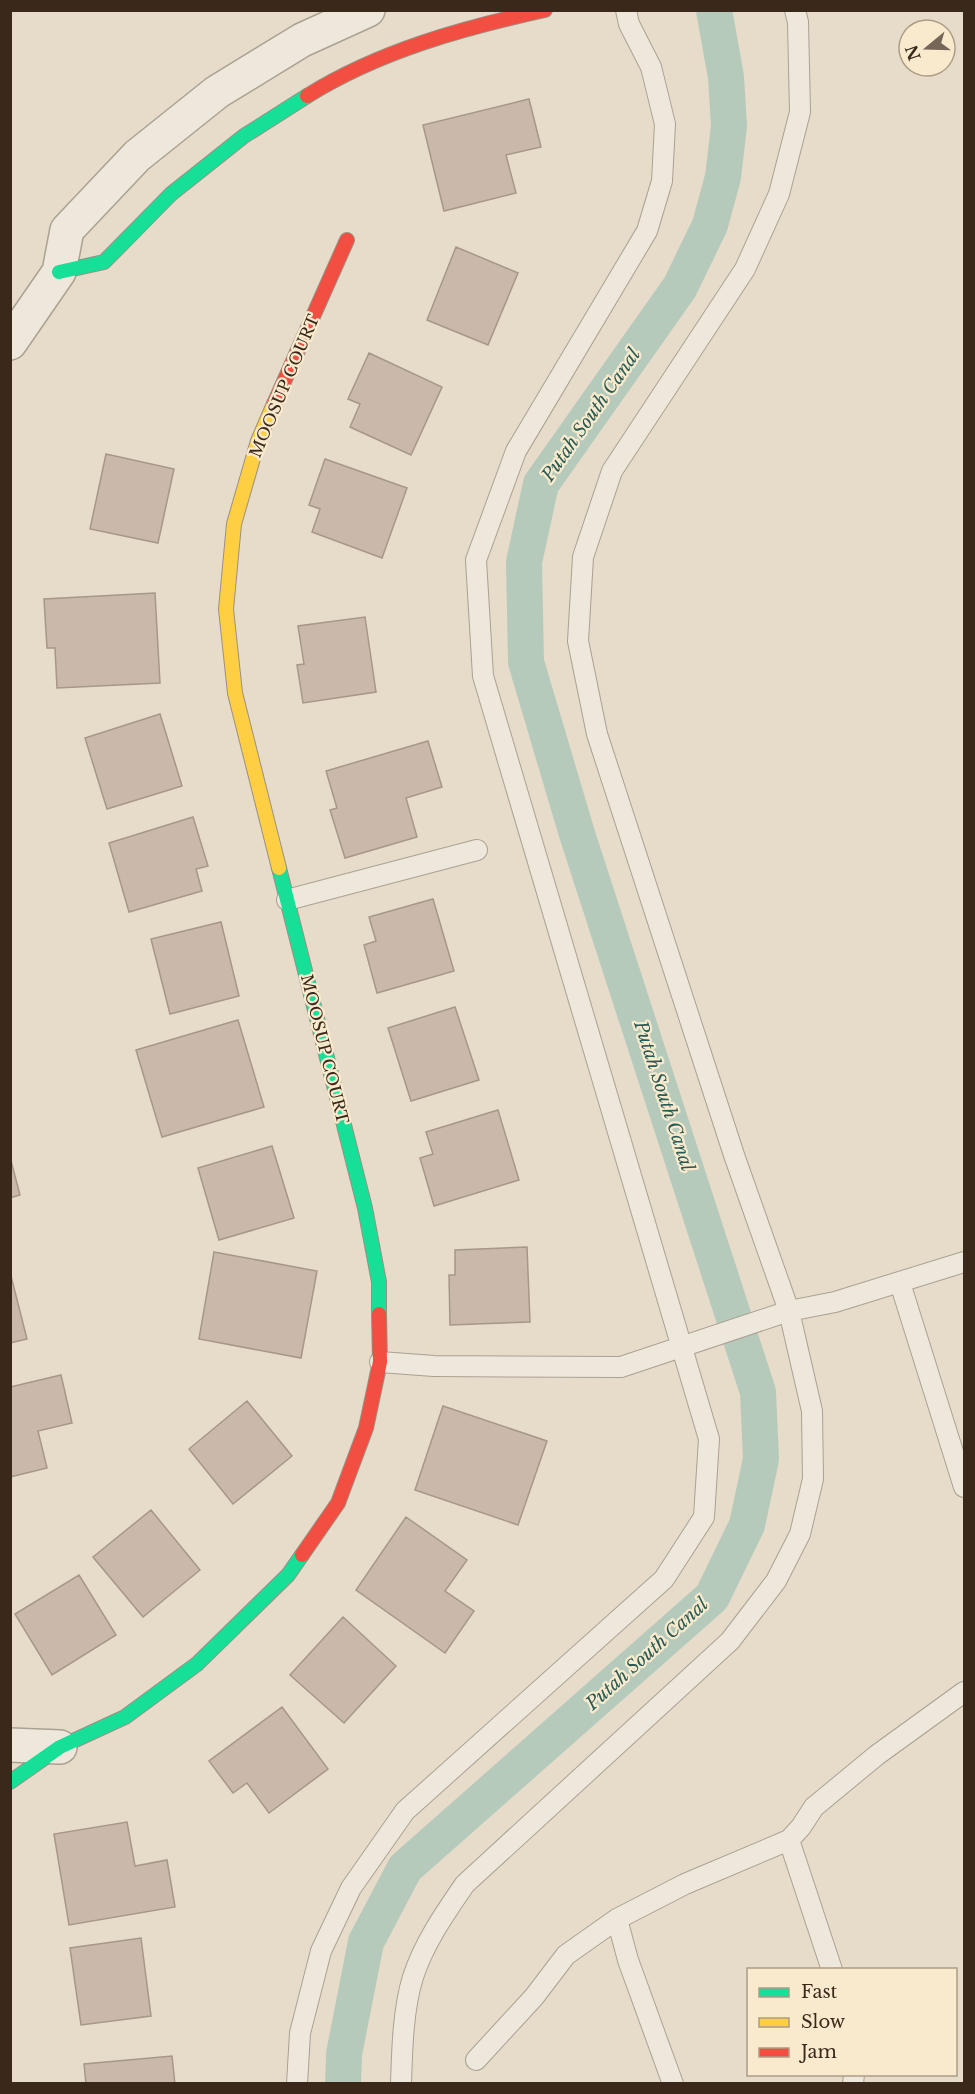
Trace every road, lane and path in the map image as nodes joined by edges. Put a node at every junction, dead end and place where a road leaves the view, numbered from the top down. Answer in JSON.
{"nodes":[{"id":1,"x":368,"y":10,"type":"edge"},
{"id":2,"x":545,"y":10,"type":"edge"},
{"id":3,"x":626,"y":10,"type":"edge"},
{"id":4,"x":795,"y":10,"type":"edge"},
{"id":5,"x":347,"y":240,"type":"dead end"},
{"id":6,"x":58,"y":272,"type":"junction"},
{"id":7,"x":10,"y":343,"type":"edge"},
{"id":8,"x":477,"y":850,"type":"dead end"},
{"id":9,"x":287,"y":900,"type":"junction"},
{"id":10,"x":964,"y":1262,"type":"edge"},
{"id":11,"x":900,"y":1283,"type":"junction"},
{"id":12,"x":789,"y":1311,"type":"junction"},
{"id":13,"x":681,"y":1347,"type":"junction"},
{"id":14,"x":380,"y":1362,"type":"junction"},
{"id":15,"x":964,"y":1487,"type":"edge"},
{"id":16,"x":964,"y":1692,"type":"edge"},
{"id":17,"x":10,"y":1744,"type":"edge"},
{"id":18,"x":60,"y":1747,"type":"junction"},
{"id":19,"x":10,"y":1782,"type":"edge"},
{"id":20,"x":789,"y":1840,"type":"junction"},
{"id":21,"x":617,"y":1919,"type":"junction"},
{"id":22,"x":831,"y":1968,"type":"edge"},
{"id":23,"x":476,"y":2060,"type":"dead end"},
{"id":24,"x":297,"y":2084,"type":"edge"},
{"id":25,"x":401,"y":2084,"type":"edge"},
{"id":26,"x":673,"y":2084,"type":"edge"}],
"edges":[{"from":1,"to":6,"type":"street"},
{"from":2,"to":6,"type":"street"},
{"from":3,"to":13,"type":"lane"},
{"from":4,"to":12,"type":"lane"},
{"from":5,"to":9,"type":"street","name":"MOOSUP COURT"},
{"from":6,"to":7,"type":"street"},
{"from":8,"to":9,"type":"lane"},
{"from":9,"to":14,"type":"street","name":"MOOSUP COURT"},
{"from":10,"to":11,"type":"lane"},
{"from":11,"to":12,"type":"lane"},
{"from":11,"to":15,"type":"lane"},
{"from":12,"to":13,"type":"lane"},
{"from":12,"to":25,"type":"lane"},
{"from":13,"to":14,"type":"lane"},
{"from":13,"to":24,"type":"lane"},
{"from":14,"to":18,"type":"street","name":"MOOSUP COURT"},
{"from":16,"to":20,"type":"lane"},
{"from":17,"to":18,"type":"street","name":"MOOSUP COURT"},
{"from":18,"to":19,"type":"street","name":"MOOSUP COURT"},
{"from":20,"to":21,"type":"lane"},
{"from":20,"to":22,"type":"lane"},
{"from":21,"to":23,"type":"lane"},
{"from":21,"to":26,"type":"lane"}]}
